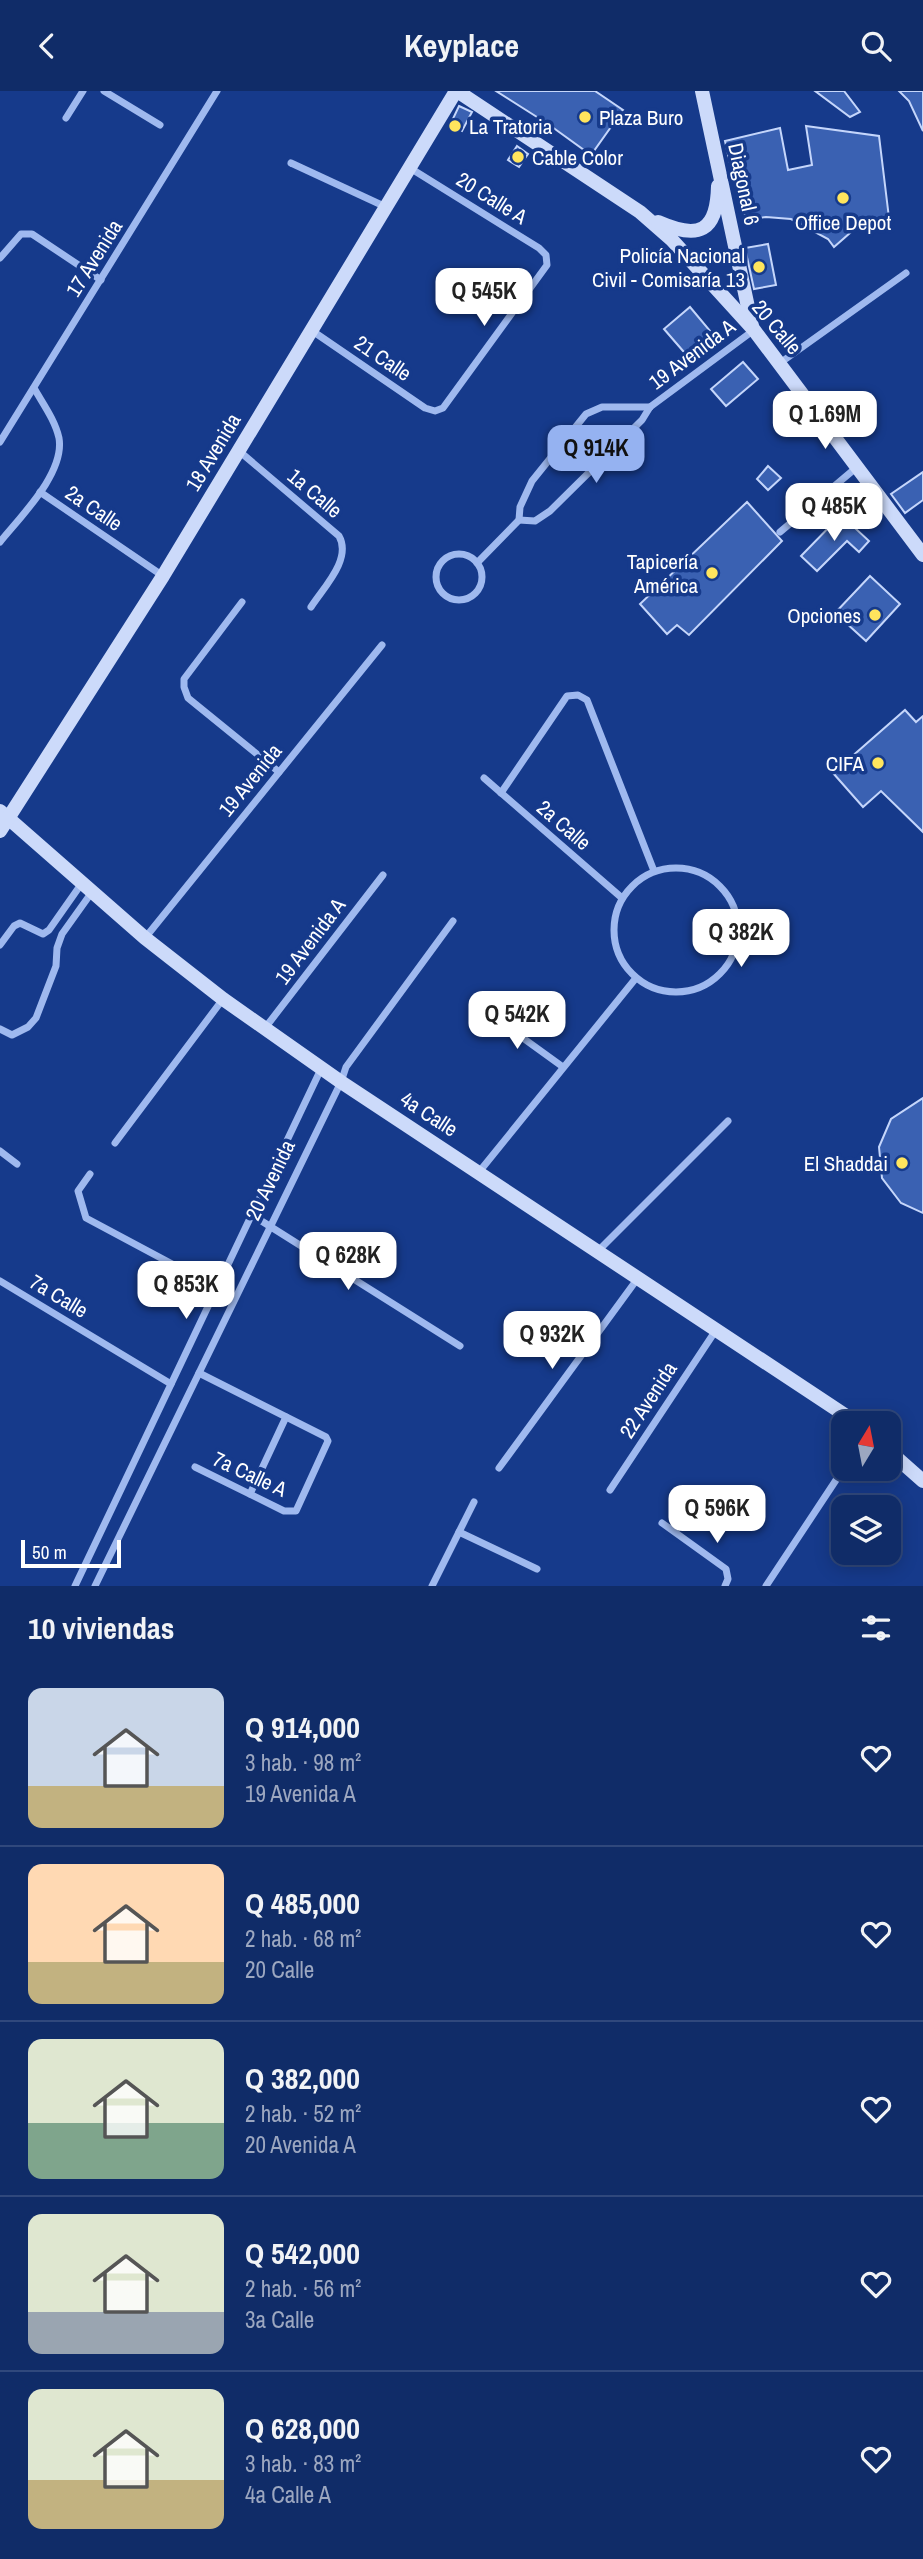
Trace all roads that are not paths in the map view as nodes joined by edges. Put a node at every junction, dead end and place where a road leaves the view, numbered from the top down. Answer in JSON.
{"nodes":[{"id":1,"x":83,"y":91,"type":"edge"},
{"id":2,"x":104,"y":91,"type":"edge"},
{"id":3,"x":217,"y":91,"type":"edge"},
{"id":4,"x":457,"y":91,"type":"edge"},
{"id":5,"x":702,"y":91,"type":"edge"},
{"id":6,"x":66,"y":118,"type":"dead end"},
{"id":7,"x":160,"y":125,"type":"dead end"},
{"id":8,"x":291,"y":163,"type":"dead end"},
{"id":9,"x":718,"y":164,"type":"junction"},
{"id":10,"x":409,"y":168,"type":"junction"},
{"id":11,"x":387,"y":207,"type":"junction"},
{"id":12,"x":647,"y":217,"type":"junction"},
{"id":13,"x":0,"y":258,"type":"edge"},
{"id":14,"x":906,"y":273,"type":"dead end"},
{"id":15,"x":101,"y":280,"type":"junction"},
{"id":16,"x":753,"y":329,"type":"junction"},
{"id":17,"x":311,"y":330,"type":"junction"},
{"id":18,"x":780,"y":363,"type":"junction"},
{"id":19,"x":34,"y":388,"type":"junction"},
{"id":20,"x":650,"y":407,"type":"junction"},
{"id":21,"x":436,"y":411,"type":"joint"},
{"id":22,"x":0,"y":442,"type":"edge"},
{"id":23,"x":239,"y":451,"type":"junction"},
{"id":24,"x":858,"y":466,"type":"junction"},
{"id":25,"x":40,"y":492,"type":"junction"},
{"id":26,"x":519,"y":520,"type":"junction"},
{"id":27,"x":780,"y":532,"type":"dead end"},
{"id":28,"x":0,"y":542,"type":"edge"},
{"id":29,"x":921,"y":550,"type":"edge"},
{"id":30,"x":477,"y":563,"type":"junction"},
{"id":31,"x":163,"y":576,"type":"junction"},
{"id":32,"x":242,"y":602,"type":"dead end"},
{"id":33,"x":311,"y":607,"type":"dead end"},
{"id":34,"x":382,"y":645,"type":"dead end"},
{"id":35,"x":279,"y":772,"type":"junction"},
{"id":36,"x":484,"y":778,"type":"dead end"},
{"id":37,"x":501,"y":793,"type":"junction"},
{"id":38,"x":3,"y":820,"type":"edge"},
{"id":39,"x":654,"y":871,"type":"junction"},
{"id":40,"x":383,"y":874,"type":"dead end"},
{"id":41,"x":87,"y":888,"type":"junction"},
{"id":42,"x":622,"y":898,"type":"junction"},
{"id":43,"x":453,"y":921,"type":"dead end"},
{"id":44,"x":145,"y":938,"type":"junction"},
{"id":45,"x":0,"y":945,"type":"edge"},
{"id":46,"x":636,"y":978,"type":"junction"},
{"id":47,"x":223,"y":999,"type":"junction"},
{"id":48,"x":487,"y":1012,"type":"dead end"},
{"id":49,"x":0,"y":1029,"type":"edge"},
{"id":50,"x":265,"y":1029,"type":"junction"},
{"id":51,"x":563,"y":1067,"type":"junction"},
{"id":52,"x":321,"y":1068,"type":"junction"},
{"id":53,"x":341,"y":1082,"type":"junction"},
{"id":54,"x":728,"y":1121,"type":"dead end"},
{"id":55,"x":115,"y":1143,"type":"dead end"},
{"id":56,"x":0,"y":1151,"type":"edge"},
{"id":57,"x":17,"y":1164,"type":"dead end"},
{"id":58,"x":479,"y":1172,"type":"junction"},
{"id":59,"x":90,"y":1174,"type":"dead end"},
{"id":60,"x":252,"y":1215,"type":"junction"},
{"id":61,"x":270,"y":1226,"type":"junction"},
{"id":62,"x":598,"y":1251,"type":"junction"},
{"id":63,"x":638,"y":1277,"type":"junction"},
{"id":64,"x":0,"y":1281,"type":"edge"},
{"id":65,"x":217,"y":1288,"type":"junction"},
{"id":66,"x":716,"y":1329,"type":"junction"},
{"id":67,"x":460,"y":1346,"type":"dead end"},
{"id":68,"x":199,"y":1373,"type":"junction"},
{"id":69,"x":171,"y":1384,"type":"junction"},
{"id":70,"x":839,"y":1411,"type":"edge"},
{"id":71,"x":286,"y":1417,"type":"junction"},
{"id":72,"x":901,"y":1462,"type":"edge"},
{"id":73,"x":195,"y":1467,"type":"dead end"},
{"id":74,"x":499,"y":1468,"type":"dead end"},
{"id":75,"x":835,"y":1481,"type":"edge"},
{"id":76,"x":923,"y":1481,"type":"edge"},
{"id":77,"x":610,"y":1490,"type":"dead end"},
{"id":78,"x":250,"y":1494,"type":"junction"},
{"id":79,"x":474,"y":1501,"type":"dead end"},
{"id":80,"x":662,"y":1523,"type":"dead end"},
{"id":81,"x":459,"y":1532,"type":"junction"},
{"id":82,"x":537,"y":1569,"type":"dead end"},
{"id":83,"x":75,"y":1586,"type":"edge"},
{"id":84,"x":95,"y":1586,"type":"edge"},
{"id":85,"x":432,"y":1586,"type":"edge"},
{"id":86,"x":725,"y":1586,"type":"edge"},
{"id":87,"x":766,"y":1586,"type":"edge"}],
"edges":[{"from":1,"to":6,"type":"street"},
{"from":2,"to":7,"type":"street"},
{"from":3,"to":15,"type":"street","name":"17 Avenida"},
{"from":4,"to":10,"type":"street","name":"18 Avenida"},
{"from":4,"to":12,"type":"street","name":"20 Calle"},
{"from":5,"to":9,"type":"street","name":"Diagonal 6"},
{"from":8,"to":11,"type":"street"},
{"from":9,"to":12,"type":"street"},
{"from":9,"to":16,"type":"street","name":"Diagonal 6"},
{"from":10,"to":11,"type":"street","name":"18 Avenida"},
{"from":10,"to":21,"type":"street","name":"20 Calle A"},
{"from":11,"to":17,"type":"street","name":"18 Avenida"},
{"from":12,"to":16,"type":"street","name":"20 Calle"},
{"from":13,"to":15,"type":"street"},
{"from":14,"to":18,"type":"street"},
{"from":15,"to":19,"type":"street","name":"17 Avenida"},
{"from":16,"to":18,"type":"street","name":"20 Calle"},
{"from":16,"to":20,"type":"street","name":"19 Avenida A"},
{"from":17,"to":21,"type":"street","name":"21 Calle"},
{"from":17,"to":23,"type":"street","name":"18 Avenida"},
{"from":18,"to":24,"type":"street","name":"20 Calle"},
{"from":19,"to":22,"type":"street","name":"17 Avenida"},
{"from":19,"to":25,"type":"street"},
{"from":20,"to":26,"type":"street","name":"19 Avenida A"},
{"from":20,"to":26,"type":"street","name":"19 Avenida A"},
{"from":23,"to":31,"type":"street","name":"18 Avenida"},
{"from":23,"to":33,"type":"street","name":"1a Calle"},
{"from":24,"to":27,"type":"street"},
{"from":24,"to":29,"type":"street","name":"20 Calle"},
{"from":25,"to":28,"type":"street"},
{"from":25,"to":31,"type":"street","name":"2a Calle"},
{"from":26,"to":30,"type":"street","name":"19 Avenida A"},
{"from":30,"to":30,"type":"street"},
{"from":31,"to":38,"type":"street","name":"18 Avenida"},
{"from":32,"to":35,"type":"street"},
{"from":34,"to":35,"type":"street","name":"19 Avenida"},
{"from":35,"to":44,"type":"street","name":"19 Avenida"},
{"from":36,"to":37,"type":"street","name":"2a Calle"},
{"from":37,"to":39,"type":"street"},
{"from":37,"to":42,"type":"street","name":"2a Calle"},
{"from":38,"to":41,"type":"street","name":"4a Calle"},
{"from":39,"to":42,"type":"street"},
{"from":39,"to":46,"type":"street"},
{"from":40,"to":50,"type":"street","name":"19 Avenida A"},
{"from":41,"to":44,"type":"street","name":"4a Calle"},
{"from":41,"to":45,"type":"street"},
{"from":41,"to":49,"type":"street"},
{"from":42,"to":46,"type":"street"},
{"from":43,"to":53,"type":"street","name":"20 Avenida"},
{"from":44,"to":47,"type":"street","name":"4a Calle"},
{"from":46,"to":51,"type":"street"},
{"from":47,"to":50,"type":"street","name":"4a Calle"},
{"from":47,"to":55,"type":"street"},
{"from":48,"to":51,"type":"street"},
{"from":50,"to":52,"type":"street","name":"4a Calle"},
{"from":51,"to":58,"type":"street"},
{"from":52,"to":53,"type":"street","name":"4a Calle"},
{"from":52,"to":60,"type":"street","name":"20 Avenida"},
{"from":53,"to":58,"type":"street","name":"4a Calle"},
{"from":53,"to":61,"type":"street","name":"20 Avenida"},
{"from":54,"to":62,"type":"street"},
{"from":56,"to":57,"type":"street"},
{"from":58,"to":62,"type":"street","name":"4a Calle"},
{"from":59,"to":65,"type":"street"},
{"from":60,"to":61,"type":"street"},
{"from":60,"to":65,"type":"street","name":"20 Avenida"},
{"from":61,"to":67,"type":"street"},
{"from":61,"to":68,"type":"street","name":"20 Avenida"},
{"from":62,"to":63,"type":"street","name":"4a Calle"},
{"from":63,"to":66,"type":"street","name":"4a Calle"},
{"from":63,"to":74,"type":"street"},
{"from":64,"to":69,"type":"street","name":"7a Calle"},
{"from":65,"to":69,"type":"street","name":"20 Avenida"},
{"from":66,"to":70,"type":"street","name":"4a Calle"},
{"from":66,"to":77,"type":"street","name":"22 Avenida"},
{"from":68,"to":71,"type":"street"},
{"from":68,"to":84,"type":"street","name":"20 Avenida"},
{"from":69,"to":83,"type":"street","name":"20 Avenida"},
{"from":71,"to":78,"type":"street"},
{"from":71,"to":78,"type":"street","name":"7a Calle A"},
{"from":72,"to":76,"type":"street"},
{"from":73,"to":78,"type":"street","name":"7a Calle A"},
{"from":75,"to":87,"type":"street"},
{"from":79,"to":81,"type":"street"},
{"from":80,"to":86,"type":"street"},
{"from":81,"to":82,"type":"street"},
{"from":81,"to":85,"type":"street"}]}
